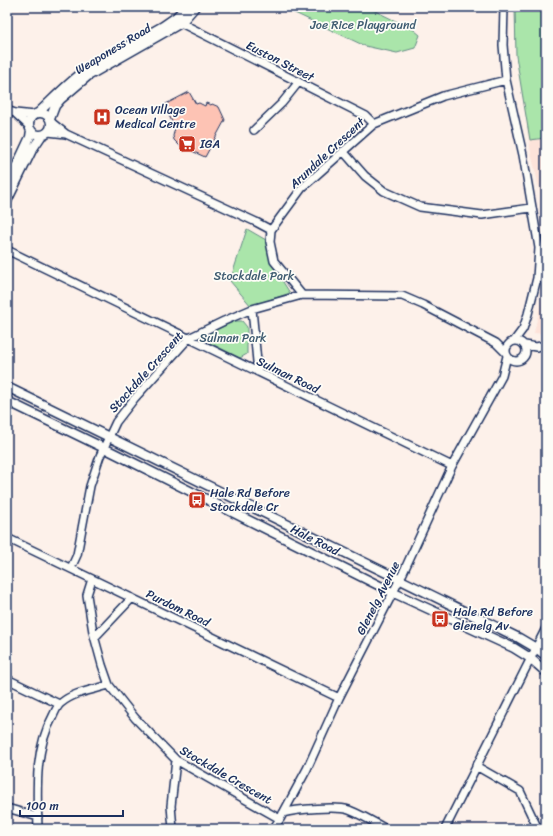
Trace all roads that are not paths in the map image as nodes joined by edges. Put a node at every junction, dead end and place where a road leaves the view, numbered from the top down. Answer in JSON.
{"nodes":[{"id":1,"x":186,"y":7,"type":"edge"},
{"id":2,"x":195,"y":7,"type":"edge"},
{"id":3,"x":504,"y":7,"type":"edge"},
{"id":4,"x":178,"y":20,"type":"junction"},
{"id":5,"x":506,"y":80,"type":"junction"},
{"id":6,"x":298,"y":83,"type":"junction"},
{"id":7,"x":7,"y":110,"type":"edge"},
{"id":8,"x":15,"y":113,"type":"junction"},
{"id":9,"x":36,"y":114,"type":"junction"},
{"id":10,"x":50,"y":120,"type":"junction"},
{"id":11,"x":374,"y":124,"type":"junction"},
{"id":12,"x":30,"y":128,"type":"junction"},
{"id":13,"x":254,"y":130,"type":"dead end"},
{"id":14,"x":45,"y":133,"type":"junction"},
{"id":15,"x":66,"y":134,"type":"junction"},
{"id":16,"x":343,"y":152,"type":"junction"},
{"id":17,"x":7,"y":186,"type":"edge"},
{"id":18,"x":7,"y":201,"type":"edge"},
{"id":19,"x":531,"y":208,"type":"junction"},
{"id":20,"x":270,"y":230,"type":"junction"},
{"id":21,"x":7,"y":250,"type":"edge"},
{"id":22,"x":302,"y":295,"type":"junction"},
{"id":23,"x":252,"y":309,"type":"junction"},
{"id":24,"x":523,"y":329,"type":"junction"},
{"id":25,"x":189,"y":338,"type":"junction"},
{"id":26,"x":496,"y":343,"type":"junction"},
{"id":27,"x":511,"y":343,"type":"junction"},
{"id":28,"x":524,"y":345,"type":"junction"},
{"id":29,"x":546,"y":346,"type":"edge"},
{"id":30,"x":536,"y":347,"type":"junction"},
{"id":31,"x":506,"y":355,"type":"junction"},
{"id":32,"x":526,"y":355,"type":"junction"},
{"id":33,"x":517,"y":362,"type":"junction"},
{"id":34,"x":258,"y":372,"type":"junction"},
{"id":35,"x":502,"y":376,"type":"junction"},
{"id":36,"x":7,"y":387,"type":"edge"},
{"id":37,"x":7,"y":402,"type":"edge"},
{"id":38,"x":109,"y":436,"type":"junction"},
{"id":39,"x":104,"y":448,"type":"junction"},
{"id":40,"x":452,"y":466,"type":"junction"},
{"id":41,"x":7,"y":538,"type":"edge"},
{"id":42,"x":71,"y":568,"type":"junction"},
{"id":43,"x":92,"y":579,"type":"junction"},
{"id":44,"x":400,"y":579,"type":"junction"},
{"id":45,"x":394,"y":592,"type":"junction"},
{"id":46,"x":132,"y":598,"type":"junction"},
{"id":47,"x":546,"y":628,"type":"edge"},
{"id":48,"x":94,"y":637,"type":"junction"},
{"id":49,"x":536,"y":648,"type":"junction"},
{"id":50,"x":546,"y":656,"type":"edge"},
{"id":51,"x":530,"y":658,"type":"junction"},
{"id":52,"x":546,"y":672,"type":"edge"},
{"id":53,"x":7,"y":679,"type":"edge"},
{"id":54,"x":109,"y":685,"type":"junction"},
{"id":55,"x":339,"y":698,"type":"junction"},
{"id":56,"x":59,"y":704,"type":"junction"},
{"id":57,"x":176,"y":760,"type":"junction"},
{"id":58,"x":476,"y":766,"type":"junction"},
{"id":59,"x":7,"y":808,"type":"edge"},
{"id":60,"x":282,"y":816,"type":"junction"},
{"id":61,"x":38,"y":817,"type":"junction"},
{"id":62,"x":38,"y":829,"type":"edge"},
{"id":63,"x":173,"y":829,"type":"edge"},
{"id":64,"x":273,"y":829,"type":"edge"},
{"id":65,"x":386,"y":829,"type":"edge"},
{"id":66,"x":445,"y":829,"type":"edge"},
{"id":67,"x":538,"y":829,"type":"edge"}],
"edges":[{"from":1,"to":4,"type":"main road","name":"Weaponess Road"},
{"from":2,"to":4,"type":"main road","name":"Weaponess Road"},
{"from":3,"to":5,"type":"street","name":"Glenelg Avenue"},
{"from":4,"to":6,"type":"street","name":"Euston Street"},
{"from":4,"to":9,"type":"main road","name":"Weaponess Road"},
{"from":4,"to":10,"type":"main road","name":"Weaponess Road"},
{"from":5,"to":11,"type":"street","name":"Arundale Crescent"},
{"from":5,"to":19,"type":"street","name":"Glenelg Avenue"},
{"from":6,"to":11,"type":"street","name":"Euston Street"},
{"from":6,"to":13,"type":"street"},
{"from":7,"to":8,"type":"street"},
{"from":8,"to":9,"type":"street"},
{"from":8,"to":12,"type":"street"},
{"from":9,"to":10,"type":"main road"},
{"from":9,"to":12,"type":"main road"},
{"from":10,"to":14,"type":"main road"},
{"from":10,"to":15,"type":"street"},
{"from":11,"to":16,"type":"street","name":"Arundale Crescent"},
{"from":12,"to":14,"type":"main road"},
{"from":12,"to":17,"type":"main road"},
{"from":14,"to":15,"type":"street"},
{"from":14,"to":18,"type":"main road"},
{"from":15,"to":20,"type":"street"},
{"from":16,"to":19,"type":"street"},
{"from":16,"to":20,"type":"street","name":"Arundale Crescent"},
{"from":19,"to":24,"type":"street","name":"Glenelg Avenue"},
{"from":20,"to":22,"type":"street"},
{"from":21,"to":25,"type":"street","name":"Sulman Road"},
{"from":22,"to":23,"type":"street","name":"Stockdale Crescent"},
{"from":22,"to":26,"type":"street","name":"Stockdale Crescent"},
{"from":23,"to":25,"type":"street","name":"Stockdale Crescent"},
{"from":23,"to":34,"type":"street"},
{"from":24,"to":27,"type":"street","name":"Glenelg Avenue"},
{"from":24,"to":28,"type":"street","name":"Glenelg Avenue"},
{"from":25,"to":34,"type":"street","name":"Sulman Road"},
{"from":25,"to":38,"type":"street","name":"Stockdale Crescent"},
{"from":26,"to":27,"type":"street","name":"Stockdale Crescent"},
{"from":26,"to":31,"type":"street","name":"Stockdale Crescent"},
{"from":27,"to":28,"type":"street"},
{"from":27,"to":31,"type":"street","name":"Glenelg Avenue"},
{"from":28,"to":30,"type":"street"},
{"from":28,"to":32,"type":"street","name":"Glenelg Avenue"},
{"from":29,"to":30,"type":"street"},
{"from":30,"to":32,"type":"street"},
{"from":31,"to":33,"type":"street"},
{"from":31,"to":35,"type":"street","name":"Glenelg Avenue"},
{"from":32,"to":33,"type":"street","name":"Glenelg Avenue"},
{"from":33,"to":35,"type":"street","name":"Glenelg Avenue"},
{"from":34,"to":40,"type":"street","name":"Sulman Road"},
{"from":35,"to":40,"type":"street","name":"Glenelg Avenue"},
{"from":36,"to":38,"type":"main road","name":"Hale Road"},
{"from":37,"to":39,"type":"main road","name":"Hale Road"},
{"from":38,"to":39,"type":"street","name":"Stockdale Crescent"},
{"from":38,"to":44,"type":"main road","name":"Hale Road"},
{"from":39,"to":42,"type":"street","name":"Stockdale Crescent"},
{"from":39,"to":45,"type":"main road","name":"Hale Road"},
{"from":40,"to":44,"type":"street","name":"Glenelg Avenue"},
{"from":41,"to":42,"type":"street","name":"Purdom Road"},
{"from":42,"to":43,"type":"street","name":"Purdom Road"},
{"from":43,"to":46,"type":"street","name":"Purdom Road"},
{"from":43,"to":48,"type":"street","name":"Stockdale Crescent"},
{"from":44,"to":45,"type":"street","name":"Glenelg Avenue"},
{"from":44,"to":49,"type":"main road","name":"Hale Road"},
{"from":45,"to":51,"type":"main road","name":"Hale Road"},
{"from":45,"to":55,"type":"street","name":"Glenelg Avenue"},
{"from":46,"to":48,"type":"street"},
{"from":46,"to":55,"type":"street","name":"Purdom Road"},
{"from":47,"to":49,"type":"street"},
{"from":48,"to":54,"type":"street","name":"Stockdale Crescent"},
{"from":49,"to":50,"type":"main road","name":"Hale Road"},
{"from":49,"to":51,"type":"street"},
{"from":51,"to":52,"type":"main road","name":"Hale Road"},
{"from":51,"to":58,"type":"street"},
{"from":53,"to":56,"type":"street"},
{"from":54,"to":56,"type":"street"},
{"from":54,"to":57,"type":"street","name":"Stockdale Crescent"},
{"from":55,"to":60,"type":"street","name":"Glenelg Avenue"},
{"from":56,"to":61,"type":"street"},
{"from":57,"to":60,"type":"street","name":"Stockdale Crescent"},
{"from":57,"to":63,"type":"street"},
{"from":58,"to":66,"type":"street"},
{"from":58,"to":67,"type":"street"},
{"from":59,"to":61,"type":"street"},
{"from":60,"to":64,"type":"street","name":"Glenelg Avenue"},
{"from":60,"to":65,"type":"street","name":"Stockdale Crescent"},
{"from":61,"to":62,"type":"street"}]}
